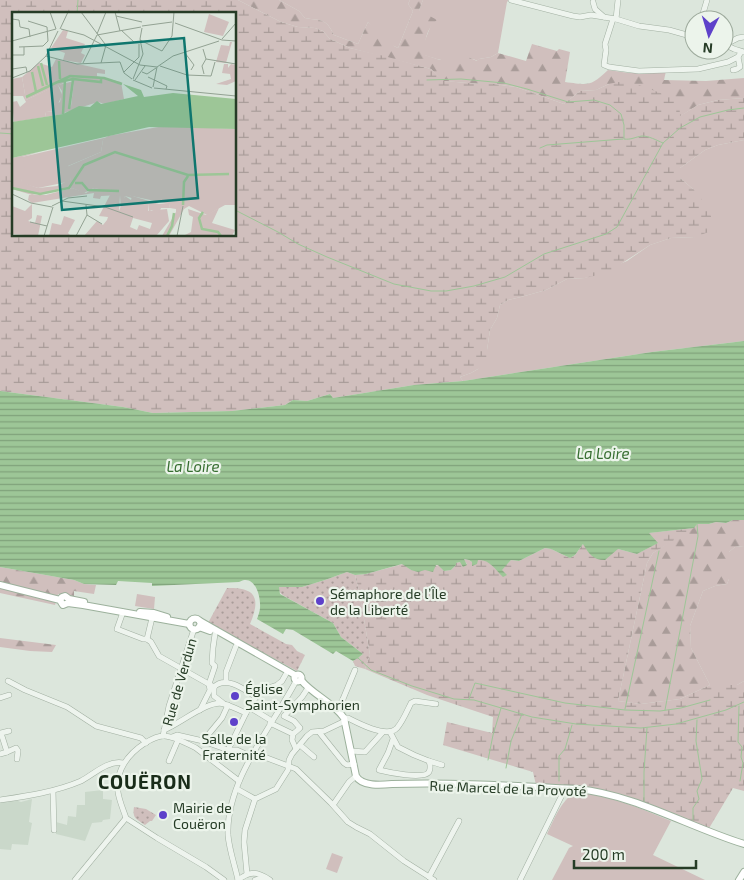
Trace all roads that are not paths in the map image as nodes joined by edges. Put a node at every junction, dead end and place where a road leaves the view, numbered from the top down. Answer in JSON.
{"nodes":[{"id":1,"x":511,"y":0,"type":"edge"},
{"id":2,"x":618,"y":0,"type":"edge"},
{"id":3,"x":594,"y":2,"type":"dead end"},
{"id":4,"x":604,"y":17,"type":"junction"},
{"id":5,"x":614,"y":19,"type":"junction"},
{"id":6,"x":684,"y":34,"type":"edge"},
{"id":7,"x":741,"y":54,"type":"edge"},
{"id":8,"x":733,"y":70,"type":"dead end"},
{"id":9,"x":0,"y":586,"type":"edge"},
{"id":10,"x":68,"y":601,"type":"junction"},
{"id":11,"x":123,"y":612,"type":"junction"},
{"id":12,"x":152,"y":618,"type":"junction"},
{"id":13,"x":190,"y":622,"type":"junction"},
{"id":14,"x":198,"y":626,"type":"junction"},
{"id":15,"x":215,"y":634,"type":"junction"},
{"id":16,"x":147,"y":639,"type":"junction"},
{"id":17,"x":236,"y":646,"type":"junction"},
{"id":18,"x":215,"y":666,"type":"junction"},
{"id":19,"x":181,"y":668,"type":"junction"},
{"id":20,"x":355,"y":670,"type":"dead end"},
{"id":21,"x":226,"y":672,"type":"junction"},
{"id":22,"x":286,"y":674,"type":"junction"},
{"id":23,"x":296,"y":678,"type":"junction"},
{"id":24,"x":8,"y":681,"type":"dead end"},
{"id":25,"x":226,"y":682,"type":"junction"},
{"id":26,"x":212,"y":686,"type":"junction"},
{"id":27,"x":306,"y":687,"type":"junction"},
{"id":28,"x":0,"y":694,"type":"edge"},
{"id":29,"x":256,"y":697,"type":"junction"},
{"id":30,"x":0,"y":698,"type":"edge"},
{"id":31,"x":436,"y":704,"type":"dead end"},
{"id":32,"x":226,"y":705,"type":"junction"},
{"id":33,"x":248,"y":709,"type":"junction"},
{"id":34,"x":200,"y":710,"type":"junction"},
{"id":35,"x":337,"y":710,"type":"junction"},
{"id":36,"x":345,"y":721,"type":"junction"},
{"id":37,"x":271,"y":722,"type":"junction"},
{"id":38,"x":9,"y":732,"type":"dead end"},
{"id":39,"x":319,"y":732,"type":"junction"},
{"id":40,"x":383,"y":732,"type":"junction"},
{"id":41,"x":390,"y":732,"type":"junction"},
{"id":42,"x":164,"y":733,"type":"junction"},
{"id":43,"x":293,"y":734,"type":"junction"},
{"id":44,"x":175,"y":739,"type":"junction"},
{"id":45,"x":393,"y":739,"type":"junction"},
{"id":46,"x":203,"y":740,"type":"junction"},
{"id":47,"x":146,"y":743,"type":"junction"},
{"id":48,"x":298,"y":747,"type":"junction"},
{"id":49,"x":228,"y":750,"type":"junction"},
{"id":50,"x":351,"y":751,"type":"junction"},
{"id":51,"x":7,"y":752,"type":"junction"},
{"id":52,"x":0,"y":754,"type":"edge"},
{"id":53,"x":253,"y":755,"type":"junction"},
{"id":54,"x":314,"y":757,"type":"dead end"},
{"id":55,"x":17,"y":759,"type":"dead end"},
{"id":56,"x":429,"y":760,"type":"junction"},
{"id":57,"x":170,"y":761,"type":"dead end"},
{"id":58,"x":123,"y":763,"type":"junction"},
{"id":59,"x":354,"y":764,"type":"junction"},
{"id":60,"x":288,"y":765,"type":"junction"},
{"id":61,"x":442,"y":765,"type":"dead end"},
{"id":62,"x":356,"y":776,"type":"junction"},
{"id":63,"x":239,"y":781,"type":"junction"},
{"id":64,"x":563,"y":788,"type":"junction"},
{"id":65,"x":237,"y":789,"type":"junction"},
{"id":66,"x":53,"y":791,"type":"junction"},
{"id":67,"x":256,"y":798,"type":"junction"},
{"id":68,"x":0,"y":800,"type":"edge"},
{"id":69,"x":333,"y":805,"type":"junction"},
{"id":70,"x":126,"y":818,"type":"junction"},
{"id":71,"x":459,"y":821,"type":"dead end"},
{"id":72,"x":54,"y":830,"type":"dead end"},
{"id":73,"x":744,"y":844,"type":"edge"},
{"id":74,"x":744,"y":872,"type":"edge"},
{"id":75,"x":255,"y":873,"type":"junction"},
{"id":76,"x":246,"y":874,"type":"junction"},
{"id":77,"x":431,"y":879,"type":"edge"},
{"id":78,"x":75,"y":880,"type":"edge"},
{"id":79,"x":224,"y":880,"type":"edge"},
{"id":80,"x":238,"y":880,"type":"edge"},
{"id":81,"x":255,"y":880,"type":"edge"},
{"id":82,"x":269,"y":880,"type":"edge"},
{"id":83,"x":520,"y":880,"type":"edge"},
{"id":84,"x":738,"y":880,"type":"edge"}],
"edges":[{"from":1,"to":4,"type":"street"},
{"from":2,"to":5,"type":"street"},
{"from":3,"to":4,"type":"street"},
{"from":4,"to":5,"type":"street"},
{"from":5,"to":6,"type":"street"},
{"from":5,"to":7,"type":"street"},
{"from":7,"to":8,"type":"street"},
{"from":9,"to":10,"type":"main road"},
{"from":10,"to":11,"type":"main road"},
{"from":10,"to":13,"type":"main road"},
{"from":11,"to":12,"type":"main road"},
{"from":11,"to":16,"type":"street"},
{"from":12,"to":13,"type":"main road"},
{"from":12,"to":16,"type":"street"},
{"from":13,"to":14,"type":"main road"},
{"from":13,"to":14,"type":"main road"},
{"from":14,"to":15,"type":"main road"},
{"from":14,"to":19,"type":"street","name":"Rue de Verdun"},
{"from":14,"to":23,"type":"main road"},
{"from":15,"to":17,"type":"main road"},
{"from":15,"to":18,"type":"street"},
{"from":16,"to":19,"type":"street"},
{"from":17,"to":21,"type":"street"},
{"from":17,"to":22,"type":"main road"},
{"from":18,"to":21,"type":"street"},
{"from":18,"to":26,"type":"street"},
{"from":19,"to":26,"type":"street"},
{"from":19,"to":42,"type":"street","name":"Rue de Verdun"},
{"from":20,"to":35,"type":"street"},
{"from":21,"to":25,"type":"street"},
{"from":22,"to":23,"type":"main road"},
{"from":22,"to":29,"type":"street"},
{"from":23,"to":27,"type":"main road"},
{"from":23,"to":37,"type":"street"},
{"from":24,"to":47,"type":"street"},
{"from":25,"to":26,"type":"street"},
{"from":25,"to":29,"type":"street"},
{"from":26,"to":32,"type":"street"},
{"from":26,"to":34,"type":"street"},
{"from":27,"to":35,"type":"main road"},
{"from":27,"to":43,"type":"street"},
{"from":28,"to":30,"type":"street"},
{"from":29,"to":33,"type":"street"},
{"from":31,"to":41,"type":"street"},
{"from":32,"to":33,"type":"street"},
{"from":32,"to":34,"type":"street"},
{"from":32,"to":46,"type":"street"},
{"from":33,"to":37,"type":"street"},
{"from":33,"to":49,"type":"street"},
{"from":34,"to":42,"type":"street"},
{"from":35,"to":36,"type":"main road"},
{"from":36,"to":39,"type":"street"},
{"from":36,"to":40,"type":"street"},
{"from":36,"to":50,"type":"main road"},
{"from":37,"to":43,"type":"street"},
{"from":37,"to":53,"type":"street"},
{"from":38,"to":51,"type":"street"},
{"from":39,"to":48,"type":"street"},
{"from":39,"to":59,"type":"street"},
{"from":40,"to":41,"type":"street"},
{"from":40,"to":50,"type":"street"},
{"from":41,"to":45,"type":"street"},
{"from":42,"to":44,"type":"street"},
{"from":42,"to":47,"type":"street"},
{"from":43,"to":48,"type":"street"},
{"from":44,"to":46,"type":"street"},
{"from":44,"to":57,"type":"street"},
{"from":44,"to":63,"type":"street"},
{"from":45,"to":56,"type":"street"},
{"from":45,"to":56,"type":"street"},
{"from":46,"to":49,"type":"street"},
{"from":47,"to":58,"type":"street"},
{"from":48,"to":54,"type":"street"},
{"from":48,"to":60,"type":"street"},
{"from":49,"to":53,"type":"street"},
{"from":50,"to":59,"type":"main road"},
{"from":51,"to":52,"type":"street"},
{"from":51,"to":55,"type":"street"},
{"from":53,"to":60,"type":"street"},
{"from":53,"to":63,"type":"street"},
{"from":56,"to":61,"type":"street"},
{"from":58,"to":66,"type":"street"},
{"from":58,"to":70,"type":"street"},
{"from":59,"to":62,"type":"main road"},
{"from":60,"to":67,"type":"street"},
{"from":60,"to":69,"type":"street"},
{"from":62,"to":64,"type":"main road","name":"Rue Marcel de la Provoté"},
{"from":62,"to":69,"type":"street"},
{"from":63,"to":65,"type":"street"},
{"from":64,"to":73,"type":"main road","name":"Rue Marcel de la Provoté"},
{"from":64,"to":83,"type":"street"},
{"from":65,"to":67,"type":"street"},
{"from":65,"to":80,"type":"street"},
{"from":66,"to":68,"type":"street"},
{"from":66,"to":72,"type":"street"},
{"from":67,"to":76,"type":"street"},
{"from":69,"to":77,"type":"street"},
{"from":70,"to":78,"type":"street"},
{"from":70,"to":79,"type":"street"},
{"from":71,"to":77,"type":"street"},
{"from":74,"to":84,"type":"main road"},
{"from":75,"to":76,"type":"street"},
{"from":75,"to":81,"type":"street"},
{"from":75,"to":82,"type":"street"},
{"from":76,"to":80,"type":"street"},
{"from":81,"to":82,"type":"street"}]}
